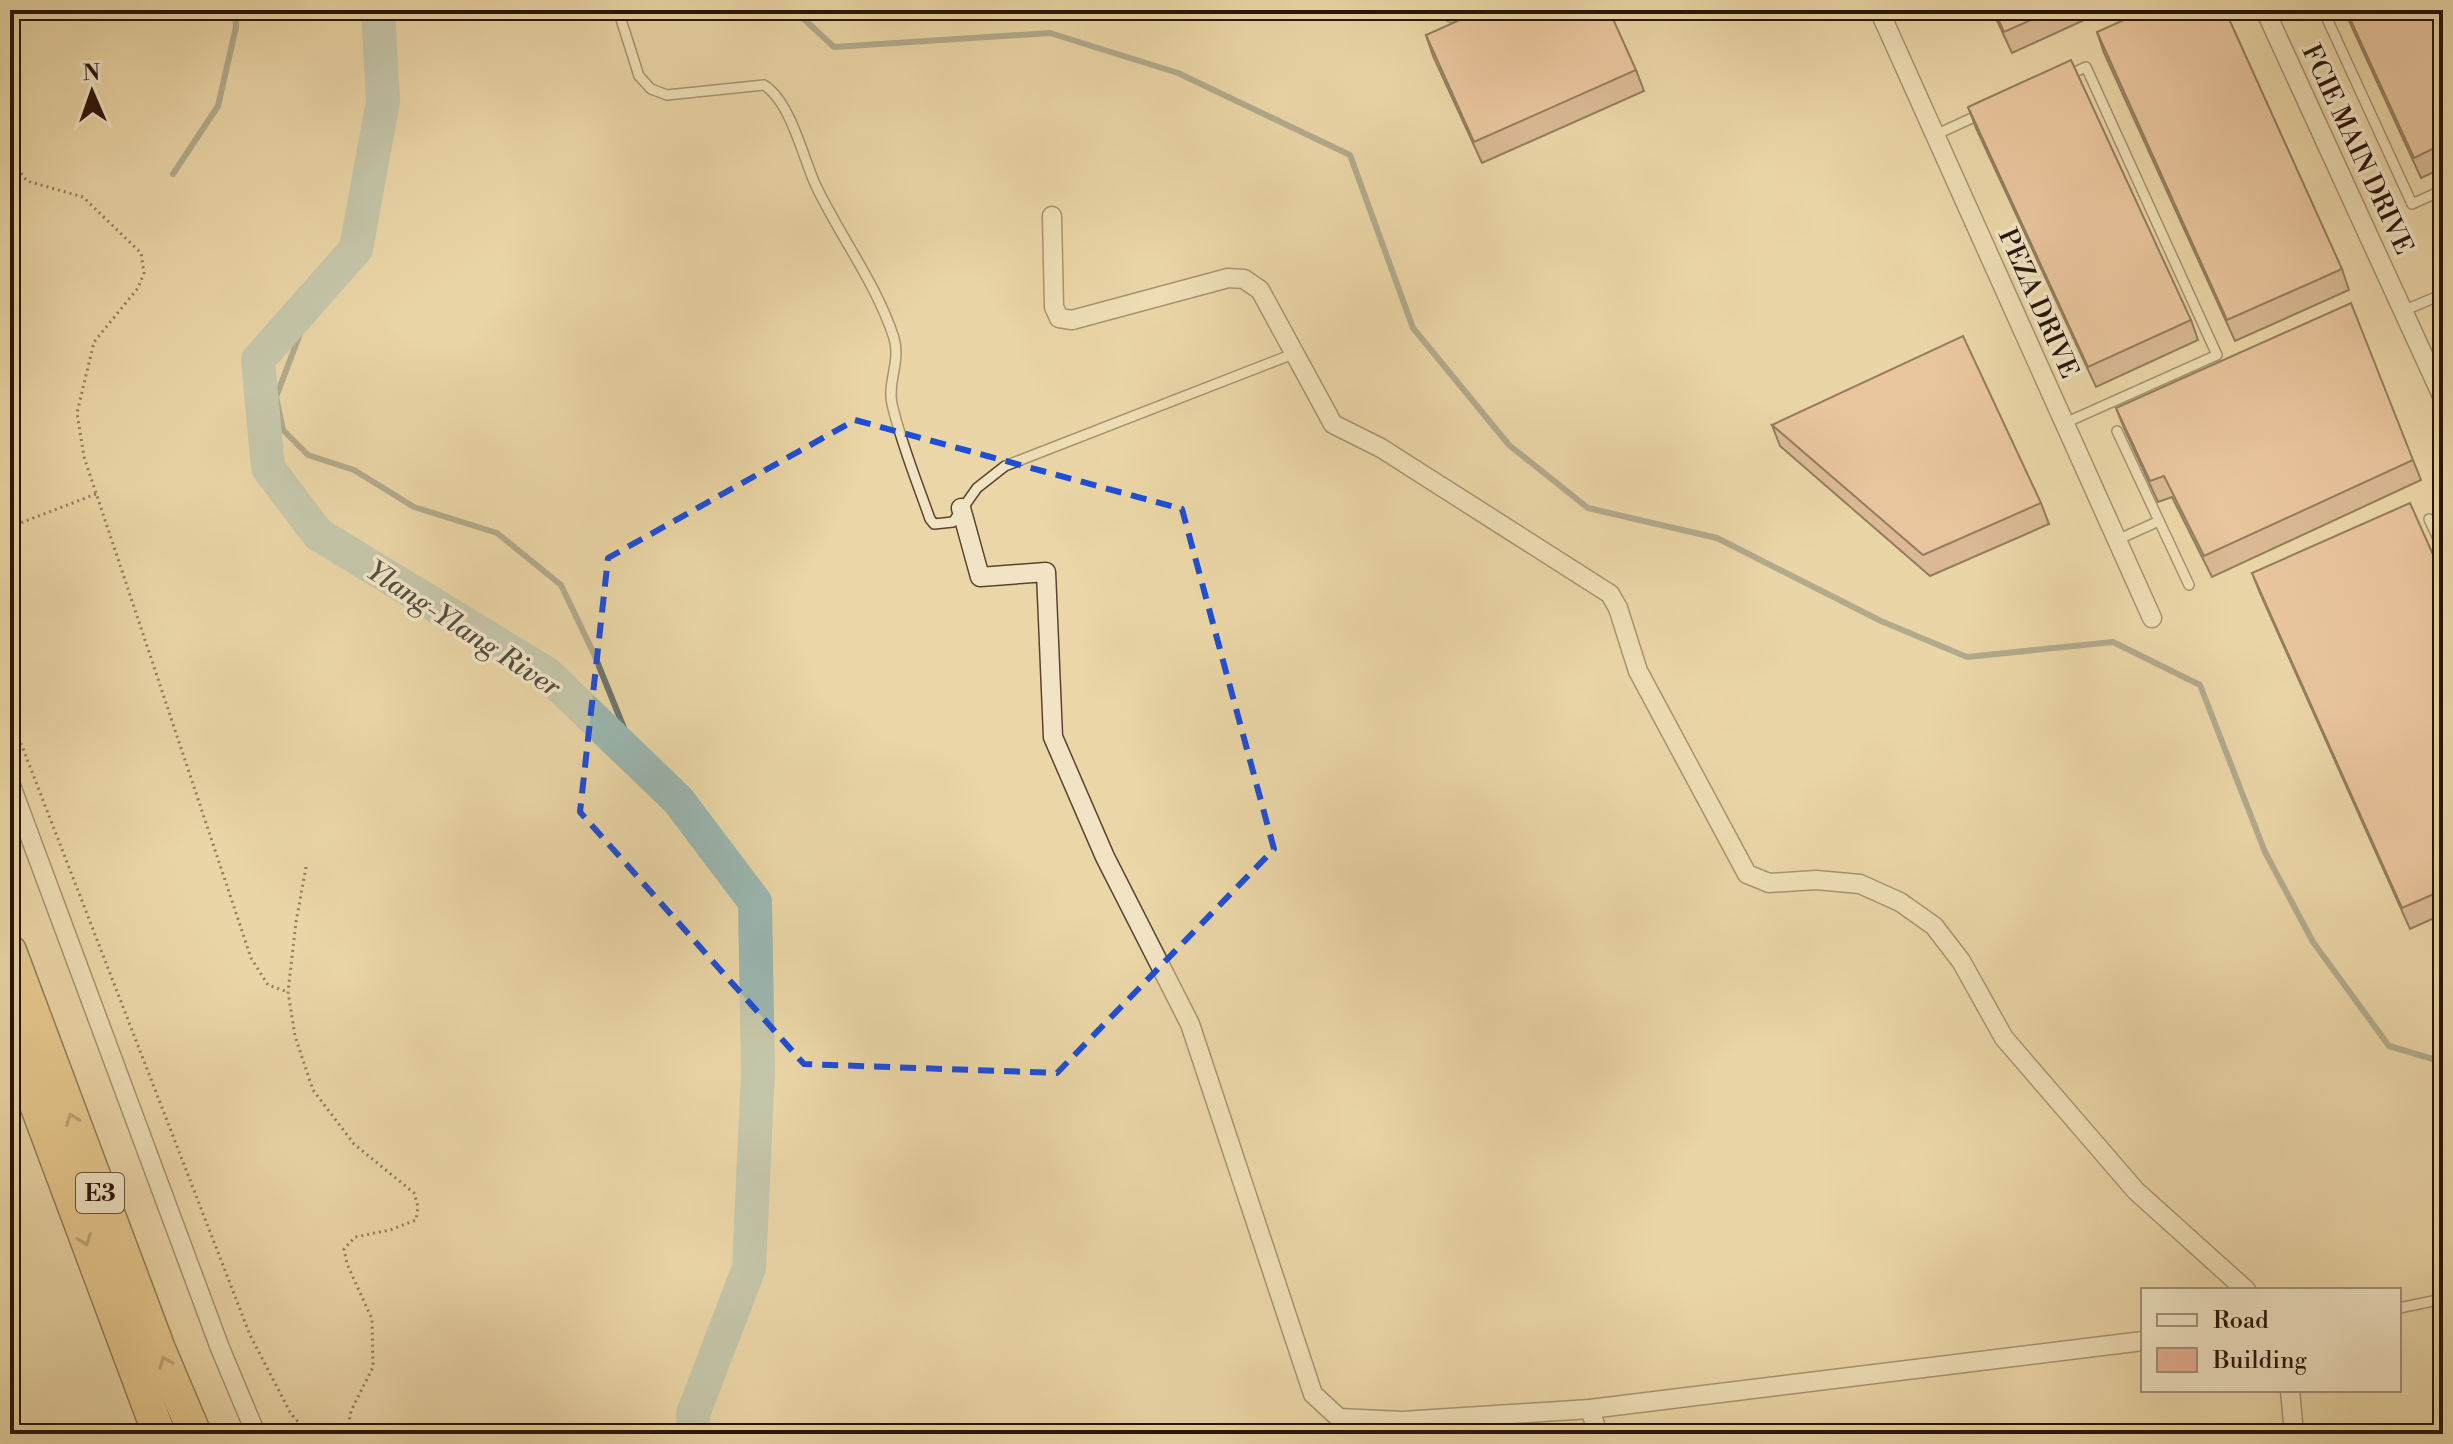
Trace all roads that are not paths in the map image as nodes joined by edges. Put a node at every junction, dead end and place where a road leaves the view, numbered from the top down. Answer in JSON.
{"nodes":[{"id":1,"x":618,"y":10,"type":"edge"},
{"id":2,"x":1442,"y":10,"type":"edge"},
{"id":3,"x":1482,"y":10,"type":"edge"},
{"id":4,"x":1879,"y":10,"type":"edge"},
{"id":5,"x":2265,"y":10,"type":"edge"},
{"id":6,"x":2323,"y":10,"type":"edge"},
{"id":7,"x":2059,"y":79,"type":"edge"},
{"id":8,"x":1992,"y":109,"type":"edge"},
{"id":9,"x":1935,"y":135,"type":"junction"},
{"id":10,"x":2443,"y":190,"type":"edge"},
{"id":11,"x":1052,"y":216,"type":"dead end"},
{"id":12,"x":2443,"y":294,"type":"edge"},
{"id":13,"x":2403,"y":311,"type":"junction"},
{"id":14,"x":1293,"y":354,"type":"junction"},
{"id":15,"x":2443,"y":398,"type":"edge"},
{"id":16,"x":2065,"y":423,"type":"junction"},
{"id":17,"x":2117,"y":431,"type":"edge"},
{"id":18,"x":961,"y":508,"type":"junction"},
{"id":19,"x":2429,"y":519,"type":"dead end"},
{"id":20,"x":2159,"y":521,"type":"junction"},
{"id":21,"x":2117,"y":540,"type":"junction"},
{"id":22,"x":2443,"y":549,"type":"edge"},
{"id":23,"x":2189,"y":585,"type":"dead end"},
{"id":24,"x":2152,"y":618,"type":"dead end"},
{"id":25,"x":10,"y":783,"type":"edge"},
{"id":26,"x":10,"y":951,"type":"edge"},
{"id":27,"x":10,"y":1035,"type":"edge"},
{"id":28,"x":2244,"y":1288,"type":"edge"},
{"id":29,"x":2443,"y":1299,"type":"edge"},
{"id":30,"x":2401,"y":1308,"type":"edge"},
{"id":31,"x":2141,"y":1341,"type":"edge"},
{"id":32,"x":2290,"y":1392,"type":"edge"},
{"id":33,"x":1590,"y":1409,"type":"junction"},
{"id":34,"x":159,"y":1434,"type":"edge"},
{"id":35,"x":195,"y":1434,"type":"edge"},
{"id":36,"x":256,"y":1434,"type":"edge"},
{"id":37,"x":1598,"y":1434,"type":"edge"},
{"id":38,"x":2294,"y":1434,"type":"edge"}],
"edges":[{"from":1,"to":18,"type":"lane"},
{"from":2,"to":3,"type":"lane"},
{"from":4,"to":9,"type":"street","name":"PEZA DRIVE"},
{"from":5,"to":13,"type":"street","name":"FCIE MAIN DRIVE"},
{"from":6,"to":10,"type":"lane"},
{"from":7,"to":16,"type":"lane"},
{"from":8,"to":9,"type":"lane"},
{"from":9,"to":16,"type":"street","name":"PEZA DRIVE"},
{"from":11,"to":14,"type":"street"},
{"from":12,"to":13,"type":"lane"},
{"from":13,"to":15,"type":"street","name":"FCIE MAIN DRIVE"},
{"from":14,"to":18,"type":"lane"},
{"from":14,"to":28,"type":"street"},
{"from":16,"to":21,"type":"street","name":"PEZA DRIVE"},
{"from":17,"to":20,"type":"lane"},
{"from":18,"to":33,"type":"street"},
{"from":19,"to":22,"type":"lane"},
{"from":20,"to":21,"type":"lane"},
{"from":20,"to":23,"type":"lane"},
{"from":21,"to":24,"type":"street","name":"PEZA DRIVE"},
{"from":25,"to":36,"type":"street"},
{"from":35,"to":26,"type":"highway","number":"E3","one_way":true},
{"from":27,"to":34,"type":"highway","number":"E3","one_way":true},
{"from":29,"to":30,"type":"lane"},
{"from":31,"to":33,"type":"street"},
{"from":32,"to":38,"type":"street"},
{"from":33,"to":37,"type":"street"}]}
